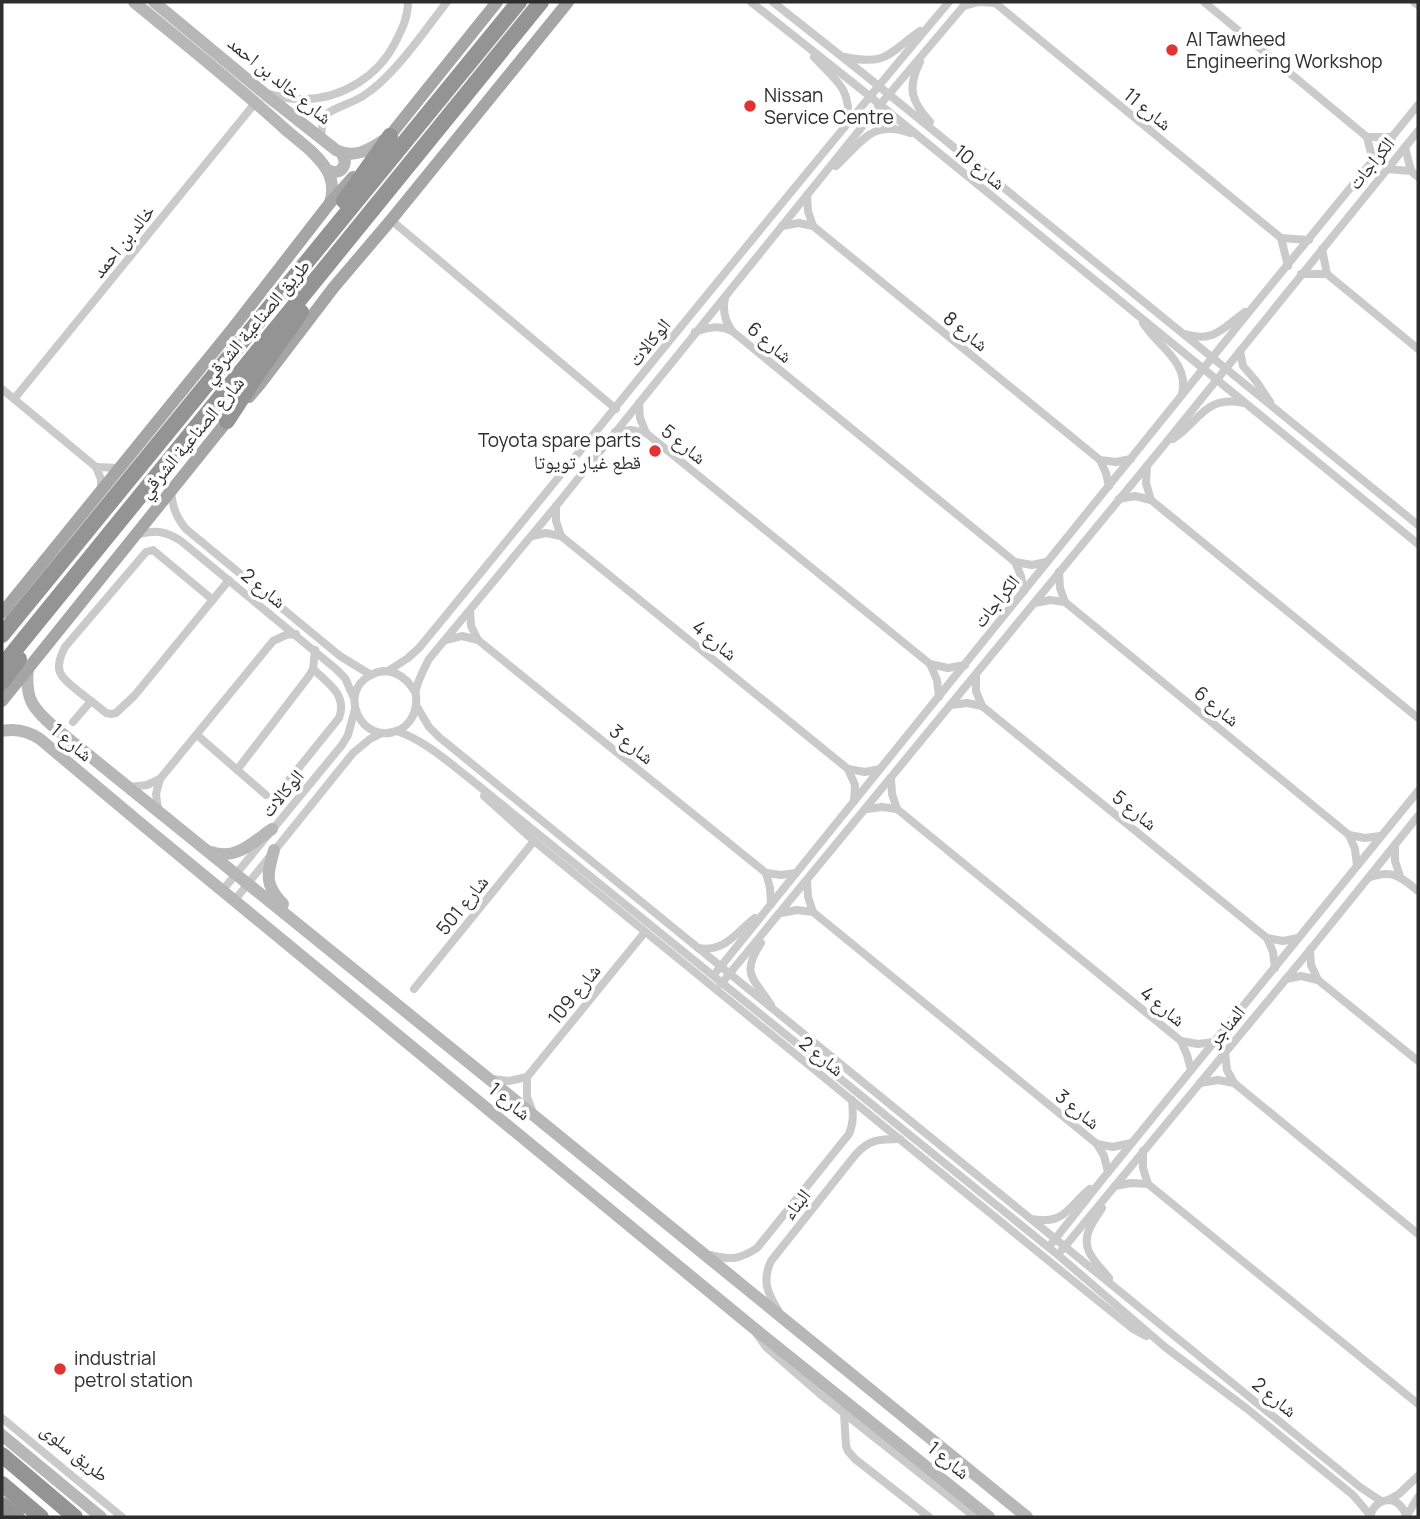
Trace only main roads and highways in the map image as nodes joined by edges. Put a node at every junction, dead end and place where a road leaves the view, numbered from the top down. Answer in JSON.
{"nodes":[{"id":1,"x":497,"y":2,"type":"edge"},
{"id":2,"x":519,"y":2,"type":"edge"},
{"id":3,"x":541,"y":2,"type":"edge"},
{"id":4,"x":568,"y":2,"type":"edge"},
{"id":5,"x":390,"y":136,"type":"junction"},
{"id":6,"x":330,"y":265,"type":"junction"},
{"id":7,"x":264,"y":314,"type":"junction"},
{"id":8,"x":227,"y":421,"type":"junction"},
{"id":9,"x":48,"y":611,"type":"junction"},
{"id":10,"x":2,"y":613,"type":"edge"},
{"id":11,"x":2,"y":635,"type":"edge"},
{"id":12,"x":2,"y":666,"type":"edge"},
{"id":13,"x":2,"y":682,"type":"edge"},
{"id":14,"x":2,"y":701,"type":"edge"},
{"id":15,"x":2,"y":1455,"type":"edge"},
{"id":16,"x":2,"y":1484,"type":"edge"},
{"id":17,"x":2,"y":1504,"type":"edge"},
{"id":18,"x":17,"y":1517,"type":"edge"},
{"id":19,"x":41,"y":1517,"type":"edge"},
{"id":20,"x":75,"y":1517,"type":"edge"}],
"edges":[{"from":1,"to":5,"type":"main road","name":"شارع الصناعية الشرقي"},
{"from":2,"to":7,"type":"highway","name":"طريق الصناعية الشرقي"},
{"from":3,"to":6,"type":"highway","name":"طريق الصناعية الشرقي"},
{"from":4,"to":8,"type":"main road","name":"شارع الصناعية الشرقي"},
{"from":5,"to":7,"type":"highway"},
{"from":5,"to":10,"type":"main road","name":"شارع الصناعية الشرقي"},
{"from":6,"to":8,"type":"highway"},
{"from":6,"to":9,"type":"highway","name":"طريق الصناعية الشرقي"},
{"from":7,"to":11,"type":"highway","name":"طريق الصناعية الشرقي"},
{"from":8,"to":14,"type":"main road","name":"شارع الصناعية الشرقي"},
{"from":9,"to":12,"type":"highway","name":"طريق الصناعية الشرقي"},
{"from":9,"to":13,"type":"highway"},
{"from":15,"to":20,"type":"highway"},
{"from":16,"to":19,"type":"highway"},
{"from":17,"to":18,"type":"highway"}]}
